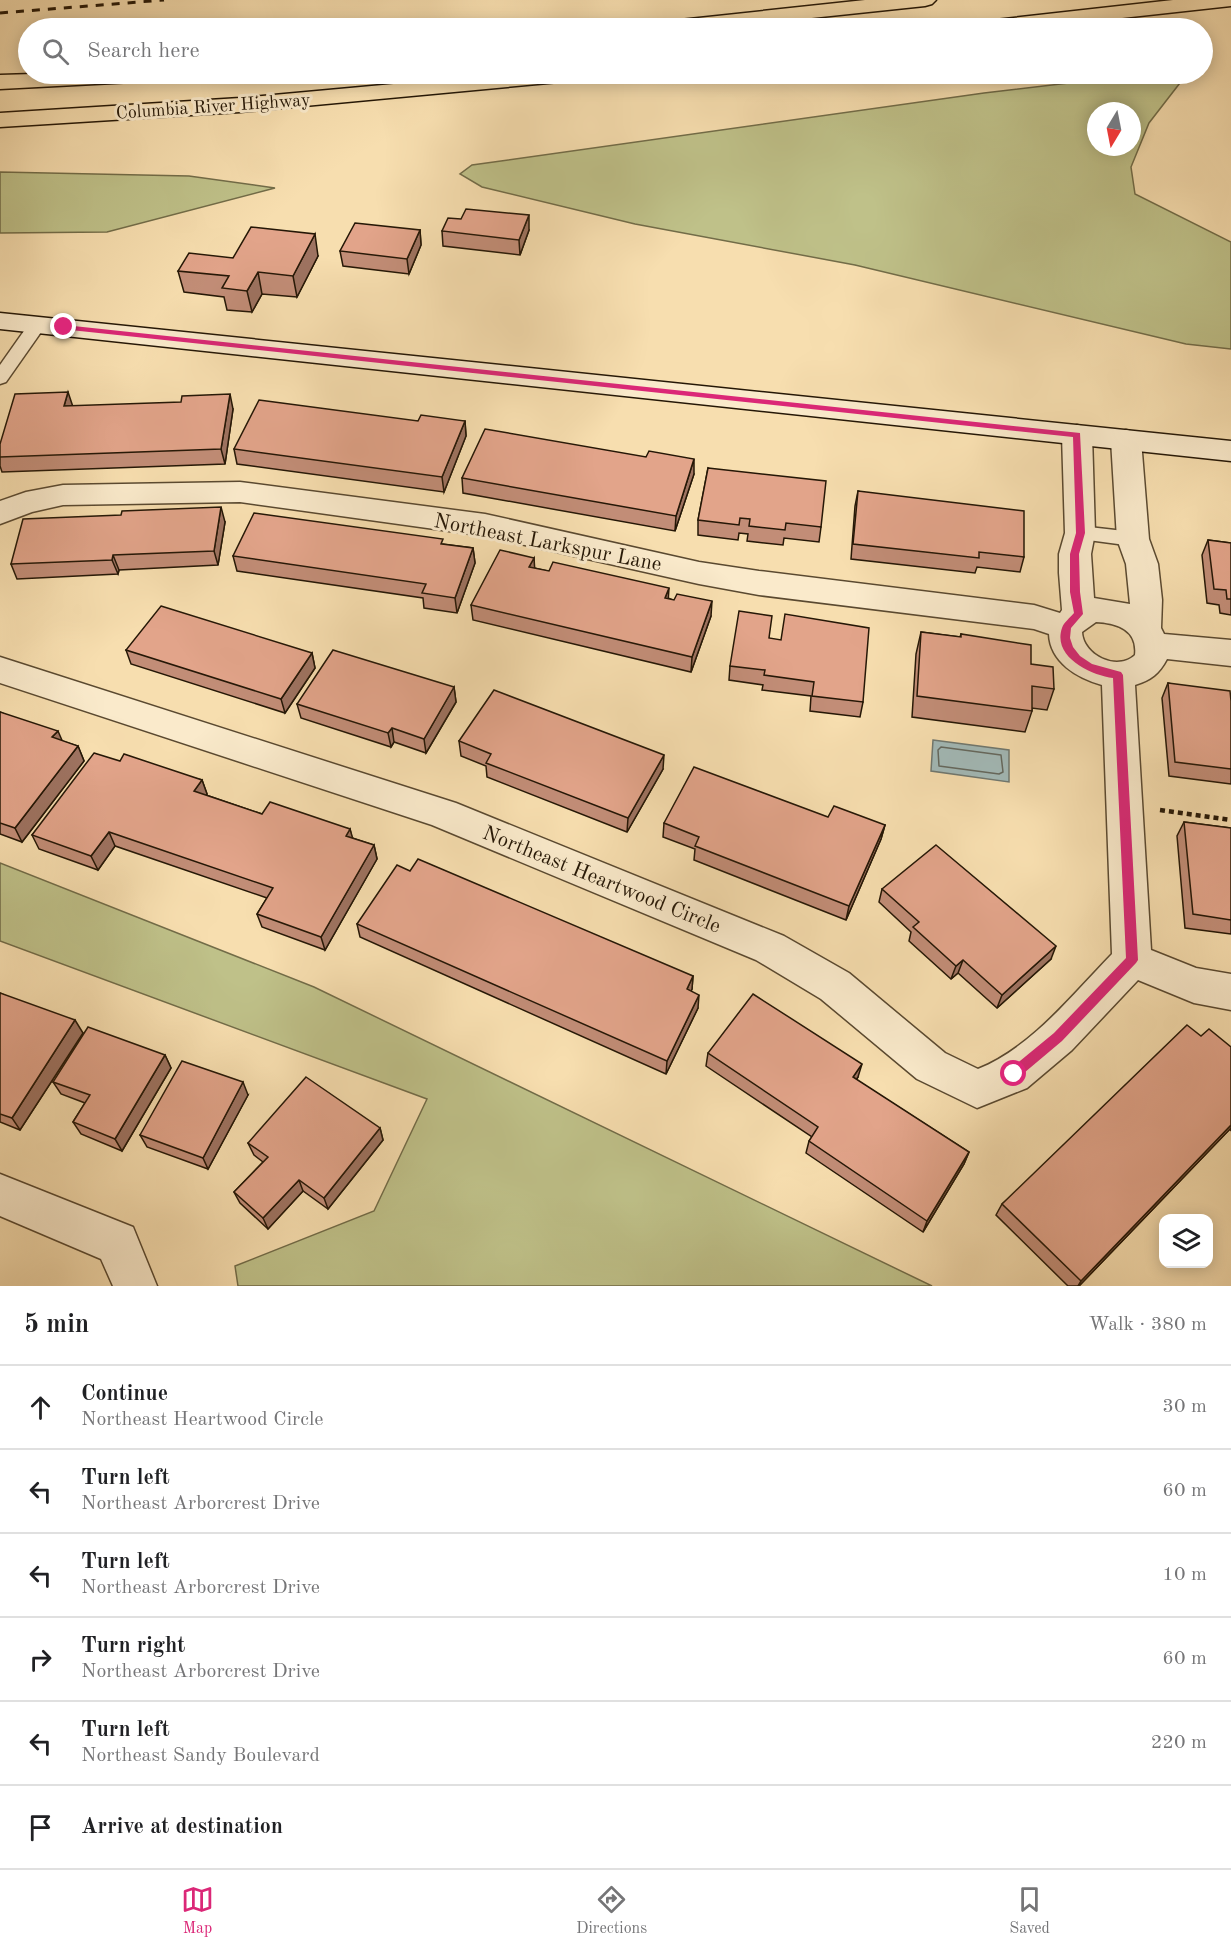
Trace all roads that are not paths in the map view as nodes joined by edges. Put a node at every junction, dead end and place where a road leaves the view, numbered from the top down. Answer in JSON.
{"nodes":[{"id":1,"x":925,"y":0,"type":"edge"},
{"id":2,"x":1231,"y":0,"type":"edge"},
{"id":3,"x":756,"y":18,"type":"edge"},
{"id":4,"x":1068,"y":18,"type":"edge"},
{"id":5,"x":18,"y":81,"type":"edge"},
{"id":6,"x":0,"y":82,"type":"edge"},
{"id":7,"x":464,"y":84,"type":"edge"},
{"id":8,"x":0,"y":120,"type":"edge"},
{"id":9,"x":0,"y":321,"type":"edge"},
{"id":10,"x":37,"y":325,"type":"junction"},
{"id":11,"x":0,"y":378,"type":"edge"},
{"id":12,"x":1077,"y":435,"type":"junction"},
{"id":13,"x":1126,"y":440,"type":"junction"},
{"id":14,"x":1231,"y":452,"type":"edge"},
{"id":15,"x":13,"y":508,"type":"edge"},
{"id":16,"x":1080,"y":533,"type":"junction"},
{"id":17,"x":1133,"y":539,"type":"junction"},
{"id":18,"x":1073,"y":621,"type":"junction"},
{"id":19,"x":1149,"y":637,"type":"junction"},
{"id":20,"x":1231,"y":653,"type":"edge"},
{"id":21,"x":0,"y":670,"type":"edge"},
{"id":22,"x":1118,"y":675,"type":"junction"},
{"id":23,"x":1132,"y":960,"type":"junction"},
{"id":24,"x":1231,"y":992,"type":"edge"},
{"id":25,"x":0,"y":1195,"type":"edge"},
{"id":26,"x":135,"y":1286,"type":"edge"}],
"edges":[{"from":1,"to":3,"type":"highway"},
{"from":2,"to":4,"type":"highway"},
{"from":5,"to":6,"type":"highway","name":"Columbia River Highway"},
{"from":7,"to":8,"type":"highway","name":"Columbia River Highway"},
{"from":9,"to":10,"type":"street"},
{"from":10,"to":11,"type":"lane"},
{"from":10,"to":12,"type":"street"},
{"from":12,"to":13,"type":"street"},
{"from":12,"to":16,"type":"street"},
{"from":13,"to":14,"type":"street"},
{"from":13,"to":17,"type":"street"},
{"from":15,"to":18,"type":"street","name":"Northeast Larkspur Lane"},
{"from":16,"to":17,"type":"lane"},
{"from":16,"to":18,"type":"street"},
{"from":17,"to":19,"type":"street"},
{"from":18,"to":19,"type":"street"},
{"from":18,"to":22,"type":"street"},
{"from":19,"to":20,"type":"street"},
{"from":19,"to":22,"type":"street"},
{"from":21,"to":23,"type":"street","name":"Northeast Heartwood Circle"},
{"from":22,"to":23,"type":"street"},
{"from":23,"to":24,"type":"street"},
{"from":25,"to":26,"type":"street"}]}
